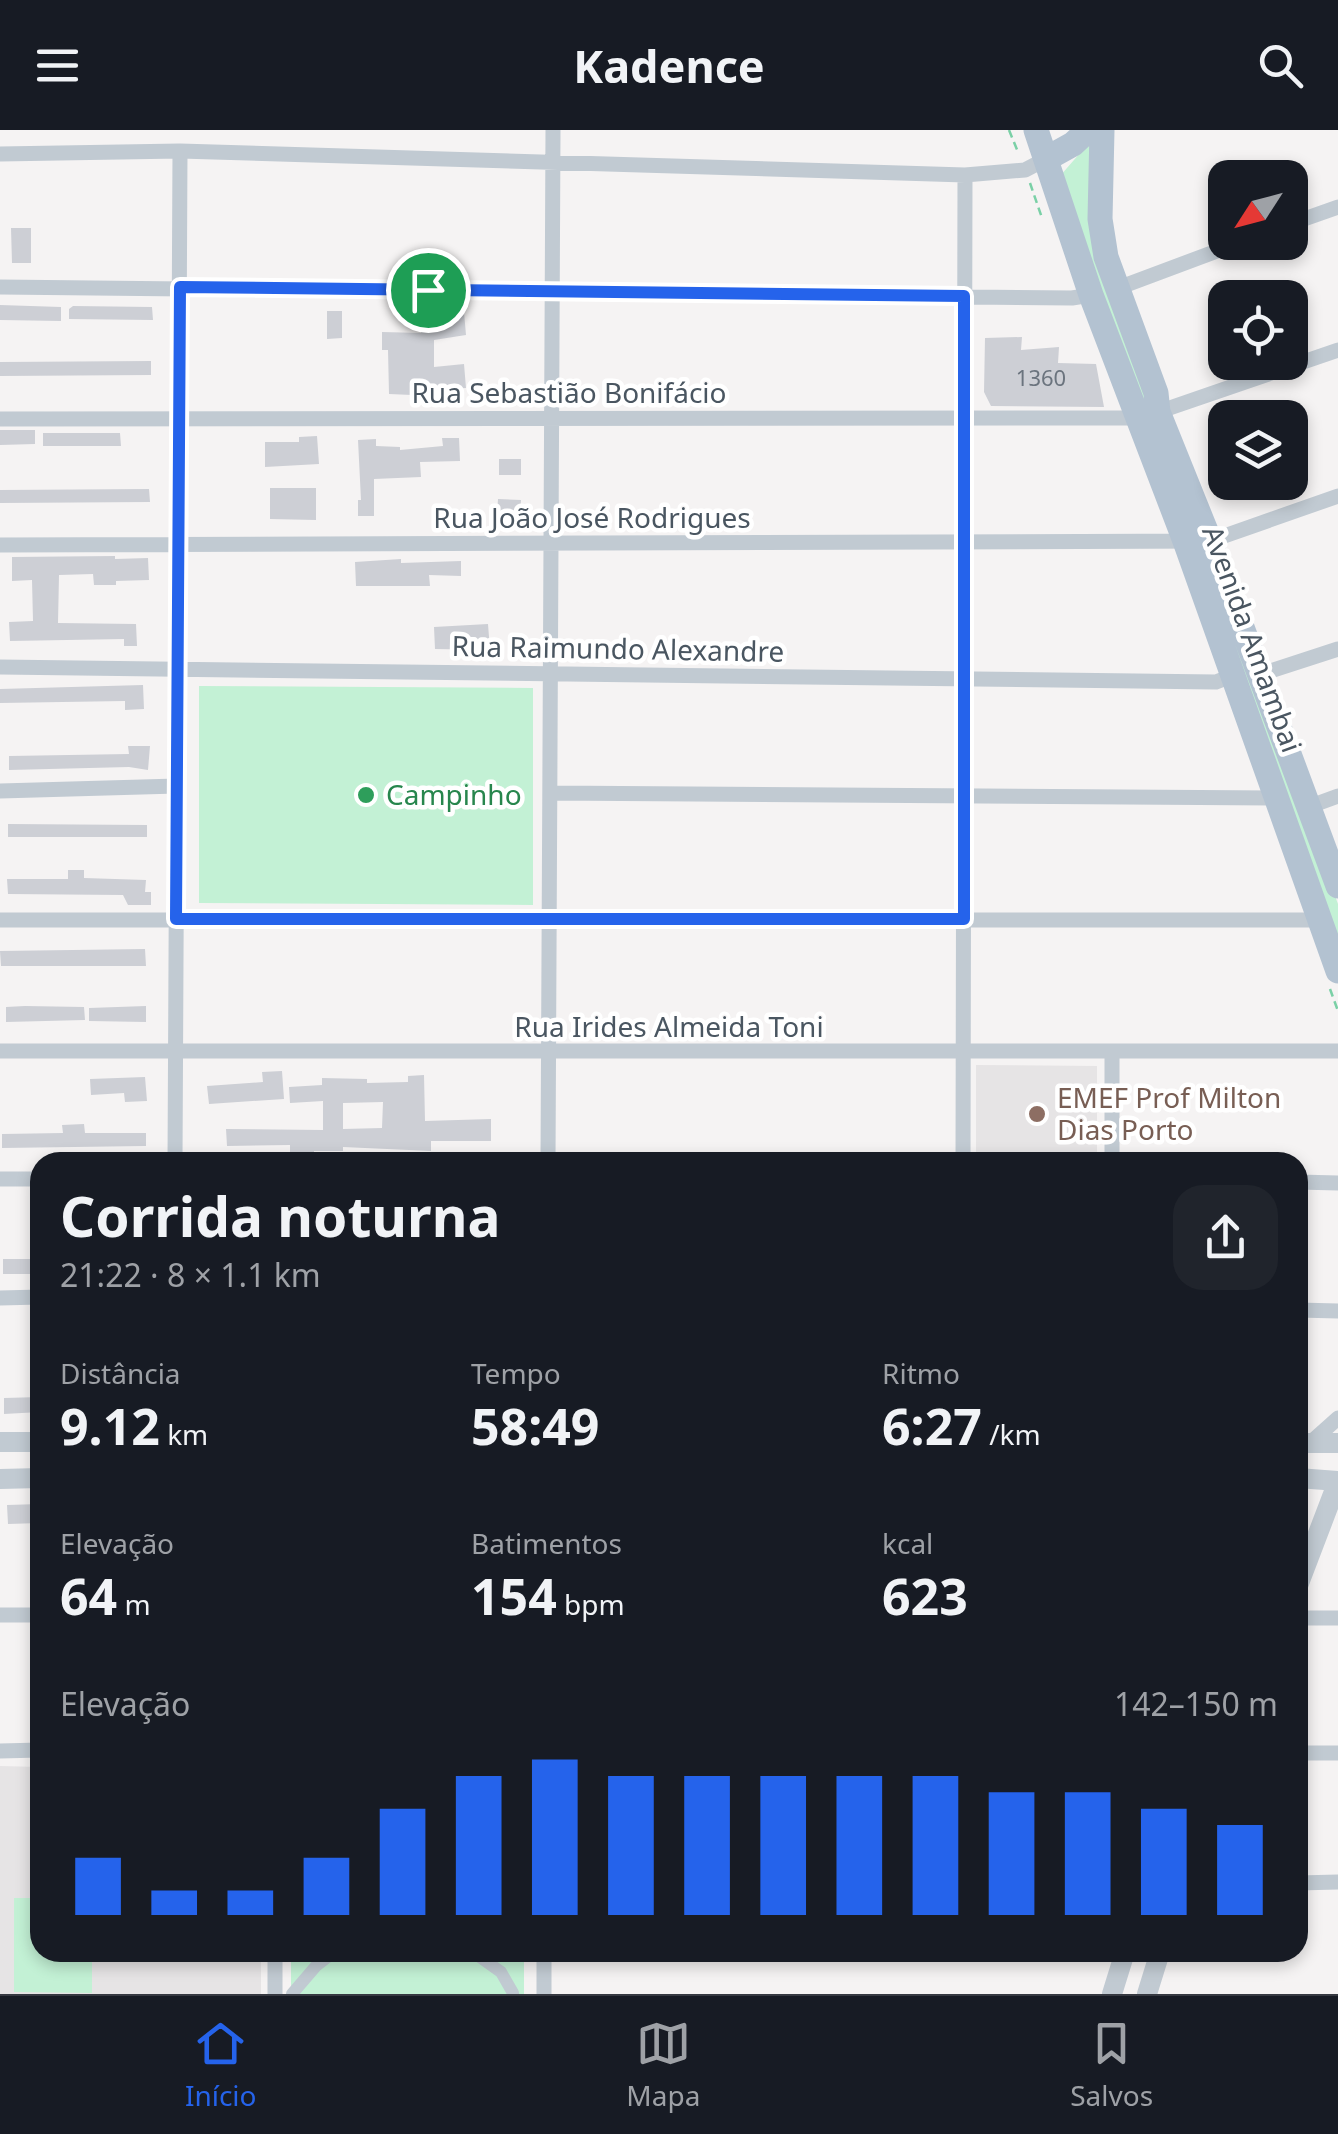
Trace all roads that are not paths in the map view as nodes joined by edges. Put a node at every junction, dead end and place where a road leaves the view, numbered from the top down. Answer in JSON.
{"nodes":[{"id":1,"x":552,"y":130,"type":"edge"},
{"id":2,"x":1036,"y":130,"type":"edge"},
{"id":3,"x":1101,"y":131,"type":"edge"},
{"id":4,"x":180,"y":151,"type":"junction"},
{"id":5,"x":0,"y":154,"type":"edge"},
{"id":6,"x":1046,"y":158,"type":"junction"},
{"id":7,"x":552,"y":162,"type":"junction"},
{"id":8,"x":965,"y":175,"type":"junction"},
{"id":9,"x":1338,"y":207,"type":"edge"},
{"id":10,"x":1308,"y":218,"type":"edge"},
{"id":11,"x":1208,"y":254,"type":"edge"},
{"id":12,"x":180,"y":287,"type":"junction"},
{"id":13,"x":0,"y":288,"type":"edge"},
{"id":14,"x":1118,"y":288,"type":"junction"},
{"id":15,"x":552,"y":292,"type":"junction"},
{"id":16,"x":1091,"y":294,"type":"junction"},
{"id":17,"x":964,"y":296,"type":"junction"},
{"id":18,"x":1338,"y":350,"type":"edge"},
{"id":19,"x":1148,"y":415,"type":"junction"},
{"id":20,"x":0,"y":418,"type":"edge"},
{"id":21,"x":180,"y":418,"type":"junction"},
{"id":22,"x":552,"y":418,"type":"junction"},
{"id":23,"x":964,"y":418,"type":"junction"},
{"id":24,"x":1338,"y":496,"type":"edge"},
{"id":25,"x":1198,"y":541,"type":"junction"},
{"id":26,"x":964,"y":542,"type":"junction"},
{"id":27,"x":551,"y":543,"type":"junction"},
{"id":28,"x":179,"y":544,"type":"junction"},
{"id":29,"x":0,"y":545,"type":"edge"},
{"id":30,"x":1338,"y":649,"type":"edge"},
{"id":31,"x":0,"y":667,"type":"edge"},
{"id":32,"x":178,"y":669,"type":"junction"},
{"id":33,"x":550,"y":674,"type":"junction"},
{"id":34,"x":1261,"y":674,"type":"junction"},
{"id":35,"x":1234,"y":675,"type":"junction"},
{"id":36,"x":964,"y":678,"type":"junction"},
{"id":37,"x":177,"y":786,"type":"junction"},
{"id":38,"x":0,"y":790,"type":"edge"},
{"id":39,"x":550,"y":793,"type":"junction"},
{"id":40,"x":964,"y":795,"type":"junction"},
{"id":41,"x":1338,"y":796,"type":"edge"},
{"id":42,"x":1277,"y":798,"type":"junction"},
{"id":43,"x":1308,"y":806,"type":"junction"},
{"id":44,"x":1338,"y":886,"type":"edge"},
{"id":45,"x":176,"y":919,"type":"junction"},
{"id":46,"x":964,"y":919,"type":"junction"},
{"id":47,"x":0,"y":920,"type":"edge"},
{"id":48,"x":549,"y":920,"type":"junction"},
{"id":49,"x":1322,"y":920,"type":"junction"},
{"id":50,"x":1338,"y":971,"type":"edge"},
{"id":51,"x":0,"y":1050,"type":"edge"},
{"id":52,"x":176,"y":1050,"type":"junction"},
{"id":53,"x":1338,"y":1051,"type":"edge"},
{"id":54,"x":548,"y":1052,"type":"junction"},
{"id":55,"x":1112,"y":1052,"type":"junction"},
{"id":56,"x":964,"y":1053,"type":"junction"},
{"id":57,"x":175,"y":1152,"type":"edge"},
{"id":58,"x":548,"y":1152,"type":"edge"},
{"id":59,"x":964,"y":1152,"type":"edge"},
{"id":60,"x":1112,"y":1152,"type":"edge"},
{"id":61,"x":0,"y":1179,"type":"edge"},
{"id":62,"x":30,"y":1179,"type":"edge"},
{"id":63,"x":1308,"y":1182,"type":"edge"},
{"id":64,"x":1338,"y":1184,"type":"edge"},
{"id":65,"x":0,"y":1298,"type":"edge"},
{"id":66,"x":30,"y":1298,"type":"edge"},
{"id":67,"x":1308,"y":1310,"type":"edge"},
{"id":68,"x":1338,"y":1312,"type":"edge"},
{"id":69,"x":1338,"y":1418,"type":"edge"},
{"id":70,"x":1308,"y":1440,"type":"edge"},
{"id":71,"x":0,"y":1442,"type":"edge"},
{"id":72,"x":30,"y":1442,"type":"edge"},
{"id":73,"x":1308,"y":1443,"type":"edge"},
{"id":74,"x":1338,"y":1443,"type":"edge"},
{"id":75,"x":30,"y":1478,"type":"edge"},
{"id":76,"x":0,"y":1479,"type":"edge"},
{"id":77,"x":1308,"y":1479,"type":"edge"},
{"id":78,"x":1338,"y":1481,"type":"edge"},
{"id":79,"x":1308,"y":1560,"type":"edge"},
{"id":80,"x":0,"y":1615,"type":"edge"},
{"id":81,"x":30,"y":1615,"type":"edge"},
{"id":82,"x":1308,"y":1618,"type":"edge"},
{"id":83,"x":1338,"y":1618,"type":"edge"},
{"id":84,"x":0,"y":1750,"type":"edge"},
{"id":85,"x":30,"y":1750,"type":"edge"},
{"id":86,"x":1308,"y":1753,"type":"edge"},
{"id":87,"x":1338,"y":1753,"type":"edge"},
{"id":88,"x":1308,"y":1882,"type":"edge"},
{"id":89,"x":1338,"y":1882,"type":"edge"},
{"id":90,"x":275,"y":1962,"type":"edge"},
{"id":91,"x":321,"y":1962,"type":"edge"},
{"id":92,"x":487,"y":1962,"type":"edge"},
{"id":93,"x":544,"y":1962,"type":"edge"},
{"id":94,"x":1122,"y":1962,"type":"edge"},
{"id":95,"x":1157,"y":1962,"type":"edge"},
{"id":96,"x":513,"y":1993,"type":"edge"},
{"id":97,"x":275,"y":1994,"type":"edge"},
{"id":98,"x":292,"y":1994,"type":"edge"},
{"id":99,"x":544,"y":1994,"type":"edge"},
{"id":100,"x":1112,"y":1994,"type":"edge"},
{"id":101,"x":1147,"y":1994,"type":"edge"}],
"edges":[{"from":1,"to":7,"type":"street"},
{"from":2,"to":6,"type":"main road","name":"Avenida Amambai"},
{"from":3,"to":6,"type":"main road"},
{"from":3,"to":14,"type":"main road","name":"Avenida Amambai"},
{"from":4,"to":5,"type":"street"},
{"from":4,"to":7,"type":"street"},
{"from":4,"to":12,"type":"street"},
{"from":6,"to":8,"type":"street"},
{"from":6,"to":16,"type":"main road","name":"Avenida Amambai"},
{"from":7,"to":8,"type":"street"},
{"from":7,"to":15,"type":"street"},
{"from":8,"to":17,"type":"street"},
{"from":9,"to":10,"type":"street"},
{"from":11,"to":14,"type":"street"},
{"from":12,"to":13,"type":"street"},
{"from":12,"to":15,"type":"street"},
{"from":12,"to":21,"type":"street"},
{"from":14,"to":19,"type":"main road","name":"Avenida Amambai"},
{"from":15,"to":17,"type":"street"},
{"from":15,"to":22,"type":"street"},
{"from":16,"to":17,"type":"street"},
{"from":16,"to":19,"type":"main road","name":"Avenida Amambai"},
{"from":17,"to":23,"type":"street"},
{"from":18,"to":19,"type":"street","name":"Rua Sebastião Bonifácio"},
{"from":19,"to":23,"type":"street","name":"Rua Sebastião Bonifácio"},
{"from":19,"to":25,"type":"main road","name":"Avenida Amambai"},
{"from":20,"to":21,"type":"street","name":"Rua Sebastião Bonifácio"},
{"from":21,"to":22,"type":"street","name":"Rua Sebastião Bonifácio"},
{"from":21,"to":28,"type":"street"},
{"from":22,"to":23,"type":"street","name":"Rua Sebastião Bonifácio"},
{"from":22,"to":27,"type":"street"},
{"from":23,"to":26,"type":"street"},
{"from":24,"to":25,"type":"street","name":"Rua João José Rodrigues"},
{"from":25,"to":26,"type":"street","name":"Rua João José Rodrigues"},
{"from":25,"to":34,"type":"main road","name":"Avenida Amambai"},
{"from":25,"to":35,"type":"main road","name":"Avenida Amambai"},
{"from":26,"to":27,"type":"street","name":"Rua João José Rodrigues"},
{"from":26,"to":36,"type":"street"},
{"from":27,"to":28,"type":"street","name":"Rua João José Rodrigues"},
{"from":27,"to":33,"type":"street"},
{"from":28,"to":29,"type":"street","name":"Rua João José Rodrigues"},
{"from":28,"to":32,"type":"street"},
{"from":30,"to":34,"type":"street"},
{"from":31,"to":32,"type":"street","name":"Rua Raimundo Alexandre"},
{"from":32,"to":33,"type":"street","name":"Rua Raimundo Alexandre"},
{"from":32,"to":37,"type":"street"},
{"from":33,"to":36,"type":"street","name":"Rua Raimundo Alexandre"},
{"from":33,"to":39,"type":"street"},
{"from":34,"to":43,"type":"main road","name":"Avenida Amambai"},
{"from":35,"to":36,"type":"street","name":"Rua Raimundo Alexandre"},
{"from":35,"to":42,"type":"main road","name":"Avenida Amambai"},
{"from":36,"to":40,"type":"street"},
{"from":37,"to":38,"type":"street"},
{"from":37,"to":45,"type":"street"},
{"from":39,"to":40,"type":"street"},
{"from":39,"to":48,"type":"street"},
{"from":40,"to":42,"type":"street"},
{"from":40,"to":46,"type":"street"},
{"from":41,"to":43,"type":"street"},
{"from":42,"to":49,"type":"main road","name":"Avenida Amambai"},
{"from":43,"to":44,"type":"main road","name":"Avenida Amambai"},
{"from":45,"to":47,"type":"street"},
{"from":45,"to":48,"type":"street"},
{"from":45,"to":52,"type":"street"},
{"from":46,"to":48,"type":"street"},
{"from":46,"to":49,"type":"street"},
{"from":46,"to":56,"type":"street"},
{"from":48,"to":54,"type":"street"},
{"from":49,"to":50,"type":"main road","name":"Avenida Amambai"},
{"from":51,"to":52,"type":"street","name":"Rua Irides Almeida Toni"},
{"from":52,"to":54,"type":"street","name":"Rua Irides Almeida Toni"},
{"from":52,"to":57,"type":"street"},
{"from":53,"to":55,"type":"street","name":"Rua Irides Almeida Toni"},
{"from":54,"to":56,"type":"street","name":"Rua Irides Almeida Toni"},
{"from":54,"to":58,"type":"street"},
{"from":55,"to":56,"type":"street","name":"Rua Irides Almeida Toni"},
{"from":55,"to":60,"type":"street"},
{"from":56,"to":59,"type":"street"},
{"from":61,"to":62,"type":"street"},
{"from":63,"to":64,"type":"street"},
{"from":65,"to":66,"type":"street"},
{"from":67,"to":68,"type":"street"},
{"from":69,"to":70,"type":"street"},
{"from":71,"to":72,"type":"street"},
{"from":73,"to":74,"type":"street"},
{"from":75,"to":76,"type":"street"},
{"from":77,"to":78,"type":"street"},
{"from":78,"to":79,"type":"street"},
{"from":80,"to":81,"type":"street"},
{"from":82,"to":83,"type":"street"},
{"from":84,"to":85,"type":"street"},
{"from":86,"to":87,"type":"street"},
{"from":88,"to":89,"type":"street"},
{"from":90,"to":97,"type":"street"},
{"from":91,"to":98,"type":"street"},
{"from":92,"to":96,"type":"street"},
{"from":93,"to":99,"type":"street"},
{"from":94,"to":100,"type":"street"},
{"from":95,"to":101,"type":"street"}]}
